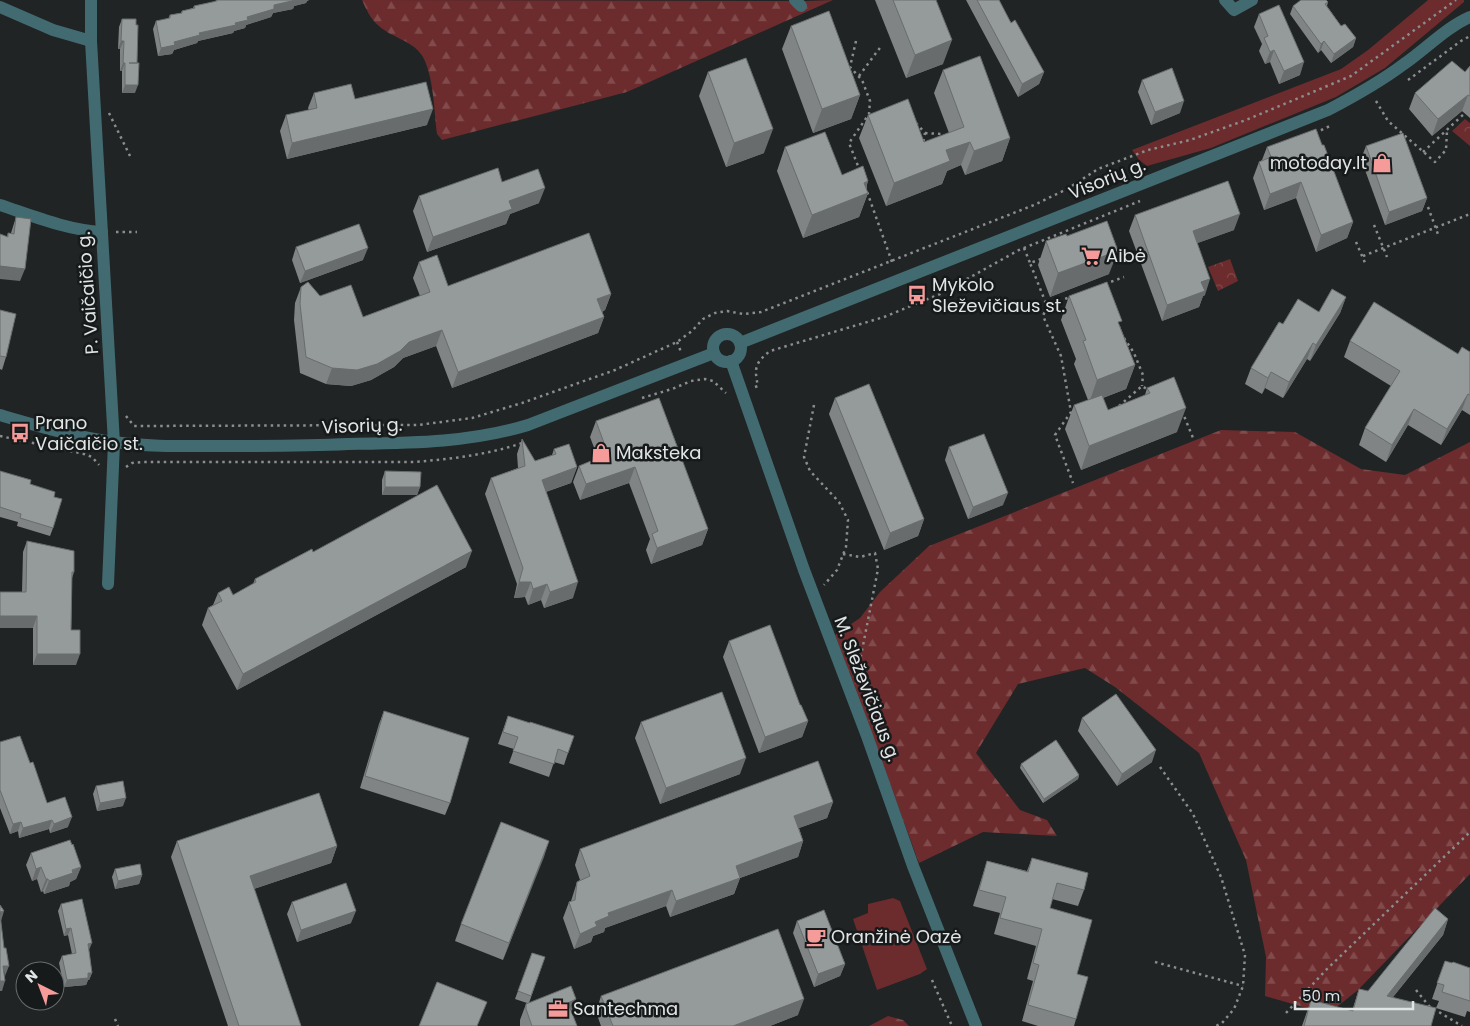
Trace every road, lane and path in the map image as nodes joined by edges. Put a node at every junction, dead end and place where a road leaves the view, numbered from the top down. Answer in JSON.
{"nodes":[{"id":1,"x":91,"y":0,"type":"edge"},
{"id":2,"x":1225,"y":0,"type":"edge"},
{"id":3,"x":1252,"y":0,"type":"edge"},
{"id":4,"x":1456,"y":0,"type":"edge"},
{"id":5,"x":0,"y":7,"type":"edge"},
{"id":6,"x":1470,"y":17,"type":"edge"},
{"id":7,"x":1470,"y":36,"type":"edge"},
{"id":8,"x":91,"y":41,"type":"junction"},
{"id":9,"x":856,"y":41,"type":"dead end"},
{"id":10,"x":882,"y":45,"type":"dead end"},
{"id":11,"x":859,"y":76,"type":"junction"},
{"id":12,"x":1408,"y":80,"type":"dead end"},
{"id":13,"x":94,"y":94,"type":"junction"},
{"id":14,"x":1384,"y":96,"type":"dead end"},
{"id":15,"x":1465,"y":113,"type":"edge"},
{"id":16,"x":869,"y":114,"type":"junction"},
{"id":17,"x":875,"y":114,"type":"edge"},
{"id":18,"x":911,"y":120,"type":"edge"},
{"id":19,"x":1334,"y":124,"type":"dead end"},
{"id":20,"x":1447,"y":131,"type":"junction"},
{"id":21,"x":925,"y":133,"type":"junction"},
{"id":22,"x":1314,"y":133,"type":"edge"},
{"id":23,"x":942,"y":134,"type":"edge"},
{"id":24,"x":922,"y":150,"type":"edge"},
{"id":25,"x":1424,"y":152,"type":"junction"},
{"id":26,"x":130,"y":156,"type":"dead end"},
{"id":27,"x":1143,"y":200,"type":"dead end"},
{"id":28,"x":0,"y":205,"type":"edge"},
{"id":29,"x":1428,"y":207,"type":"edge"},
{"id":30,"x":1470,"y":214,"type":"edge"},
{"id":31,"x":1374,"y":225,"type":"dead end"},
{"id":32,"x":1436,"y":228,"type":"junction"},
{"id":33,"x":102,"y":232,"type":"junction"},
{"id":34,"x":137,"y":232,"type":"dead end"},
{"id":35,"x":1439,"y":237,"type":"dead end"},
{"id":36,"x":1356,"y":242,"type":"dead end"},
{"id":37,"x":1024,"y":248,"type":"junction"},
{"id":38,"x":1384,"y":248,"type":"junction"},
{"id":39,"x":1362,"y":256,"type":"junction"},
{"id":40,"x":1048,"y":257,"type":"edge"},
{"id":41,"x":1387,"y":257,"type":"dead end"},
{"id":42,"x":892,"y":262,"type":"junction"},
{"id":43,"x":1030,"y":263,"type":"junction"},
{"id":44,"x":1366,"y":265,"type":"dead end"},
{"id":45,"x":1124,"y":276,"type":"dead end"},
{"id":46,"x":1101,"y":285,"type":"edge"},
{"id":47,"x":1074,"y":296,"type":"edge"},
{"id":48,"x":1047,"y":306,"type":"junction"},
{"id":49,"x":1123,"y":337,"type":"edge"},
{"id":50,"x":740,"y":343,"type":"junction"},
{"id":51,"x":714,"y":353,"type":"junction"},
{"id":52,"x":731,"y":361,"type":"junction"},
{"id":53,"x":758,"y":386,"type":"dead end"},
{"id":54,"x":1142,"y":386,"type":"junction"},
{"id":55,"x":1154,"y":393,"type":"edge"},
{"id":56,"x":814,"y":404,"type":"dead end"},
{"id":57,"x":1181,"y":407,"type":"edge"},
{"id":58,"x":1114,"y":410,"type":"edge"},
{"id":59,"x":113,"y":412,"type":"junction"},
{"id":60,"x":0,"y":415,"type":"edge"},
{"id":61,"x":0,"y":436,"type":"edge"},
{"id":62,"x":1193,"y":438,"type":"dead end"},
{"id":63,"x":114,"y":442,"type":"junction"},
{"id":64,"x":103,"y":472,"type":"dead end"},
{"id":65,"x":1073,"y":483,"type":"dead end"},
{"id":66,"x":843,"y":554,"type":"junction"},
{"id":67,"x":108,"y":584,"type":"dead end"},
{"id":68,"x":812,"y":591,"type":"junction"},
{"id":69,"x":857,"y":675,"type":"dead end"},
{"id":70,"x":1160,"y":767,"type":"dead end"},
{"id":71,"x":1470,"y":832,"type":"edge"},
{"id":72,"x":1155,"y":962,"type":"dead end"},
{"id":73,"x":932,"y":980,"type":"dead end"},
{"id":74,"x":1242,"y":986,"type":"junction"},
{"id":75,"x":1416,"y":990,"type":"dead end"},
{"id":76,"x":1286,"y":1012,"type":"dead end"},
{"id":77,"x":115,"y":1019,"type":"dead end"},
{"id":78,"x":118,"y":1026,"type":"edge"},
{"id":79,"x":952,"y":1026,"type":"edge"},
{"id":80,"x":976,"y":1026,"type":"edge"},
{"id":81,"x":1216,"y":1026,"type":"edge"},
{"id":82,"x":1462,"y":1026,"type":"edge"}],
"edges":[{"from":1,"to":8,"type":"street","name":"P. Vaičaičio g."},
{"from":2,"to":3,"type":"street"},
{"from":4,"to":42,"type":"path"},
{"from":5,"to":8,"type":"street"},
{"from":6,"to":50,"type":"street","name":"Visorių g."},
{"from":7,"to":12,"type":"path"},
{"from":8,"to":13,"type":"street","name":"P. Vaičaičio g."},
{"from":9,"to":11,"type":"path"},
{"from":10,"to":11,"type":"path"},
{"from":11,"to":16,"type":"path"},
{"from":13,"to":26,"type":"path"},
{"from":13,"to":33,"type":"street","name":"P. Vaičaičio g."},
{"from":14,"to":25,"type":"path"},
{"from":15,"to":20,"type":"path"},
{"from":16,"to":17,"type":"path"},
{"from":16,"to":42,"type":"path"},
{"from":18,"to":21,"type":"path"},
{"from":19,"to":22,"type":"path"},
{"from":20,"to":25,"type":"path"},
{"from":20,"to":25,"type":"path"},
{"from":21,"to":23,"type":"path"},
{"from":21,"to":24,"type":"path"},
{"from":27,"to":37,"type":"path"},
{"from":28,"to":33,"type":"street"},
{"from":29,"to":32,"type":"path"},
{"from":30,"to":32,"type":"path"},
{"from":31,"to":38,"type":"path"},
{"from":32,"to":35,"type":"path"},
{"from":32,"to":38,"type":"path"},
{"from":33,"to":34,"type":"path"},
{"from":33,"to":59,"type":"street","name":"P. Vaičaičio g."},
{"from":36,"to":39,"type":"path"},
{"from":37,"to":43,"type":"path"},
{"from":37,"to":53,"type":"path"},
{"from":38,"to":39,"type":"path"},
{"from":38,"to":41,"type":"path"},
{"from":39,"to":44,"type":"path"},
{"from":40,"to":43,"type":"path"},
{"from":42,"to":59,"type":"path"},
{"from":43,"to":48,"type":"path"},
{"from":45,"to":46,"type":"path"},
{"from":47,"to":48,"type":"path"},
{"from":48,"to":65,"type":"path"},
{"from":49,"to":54,"type":"path"},
{"from":50,"to":51,"type":"street"},
{"from":50,"to":52,"type":"street"},
{"from":51,"to":52,"type":"street"},
{"from":51,"to":63,"type":"street","name":"Visorių g."},
{"from":52,"to":68,"type":"street","name":"M. Sleževičiaus g."},
{"from":54,"to":55,"type":"path"},
{"from":54,"to":58,"type":"path"},
{"from":56,"to":66,"type":"path"},
{"from":57,"to":62,"type":"path"},
{"from":59,"to":63,"type":"street","name":"P. Vaičaičio g."},
{"from":60,"to":63,"type":"street","name":"Visorių g."},
{"from":61,"to":64,"type":"path"},
{"from":63,"to":67,"type":"street","name":"P. Vaičaičio g."},
{"from":66,"to":68,"type":"path"},
{"from":66,"to":69,"type":"path"},
{"from":68,"to":80,"type":"street","name":"M. Sleževičiaus g."},
{"from":70,"to":74,"type":"path"},
{"from":71,"to":76,"type":"path"},
{"from":72,"to":74,"type":"path"},
{"from":73,"to":79,"type":"path"},
{"from":74,"to":81,"type":"path"},
{"from":75,"to":82,"type":"path"},
{"from":77,"to":78,"type":"path"}]}
